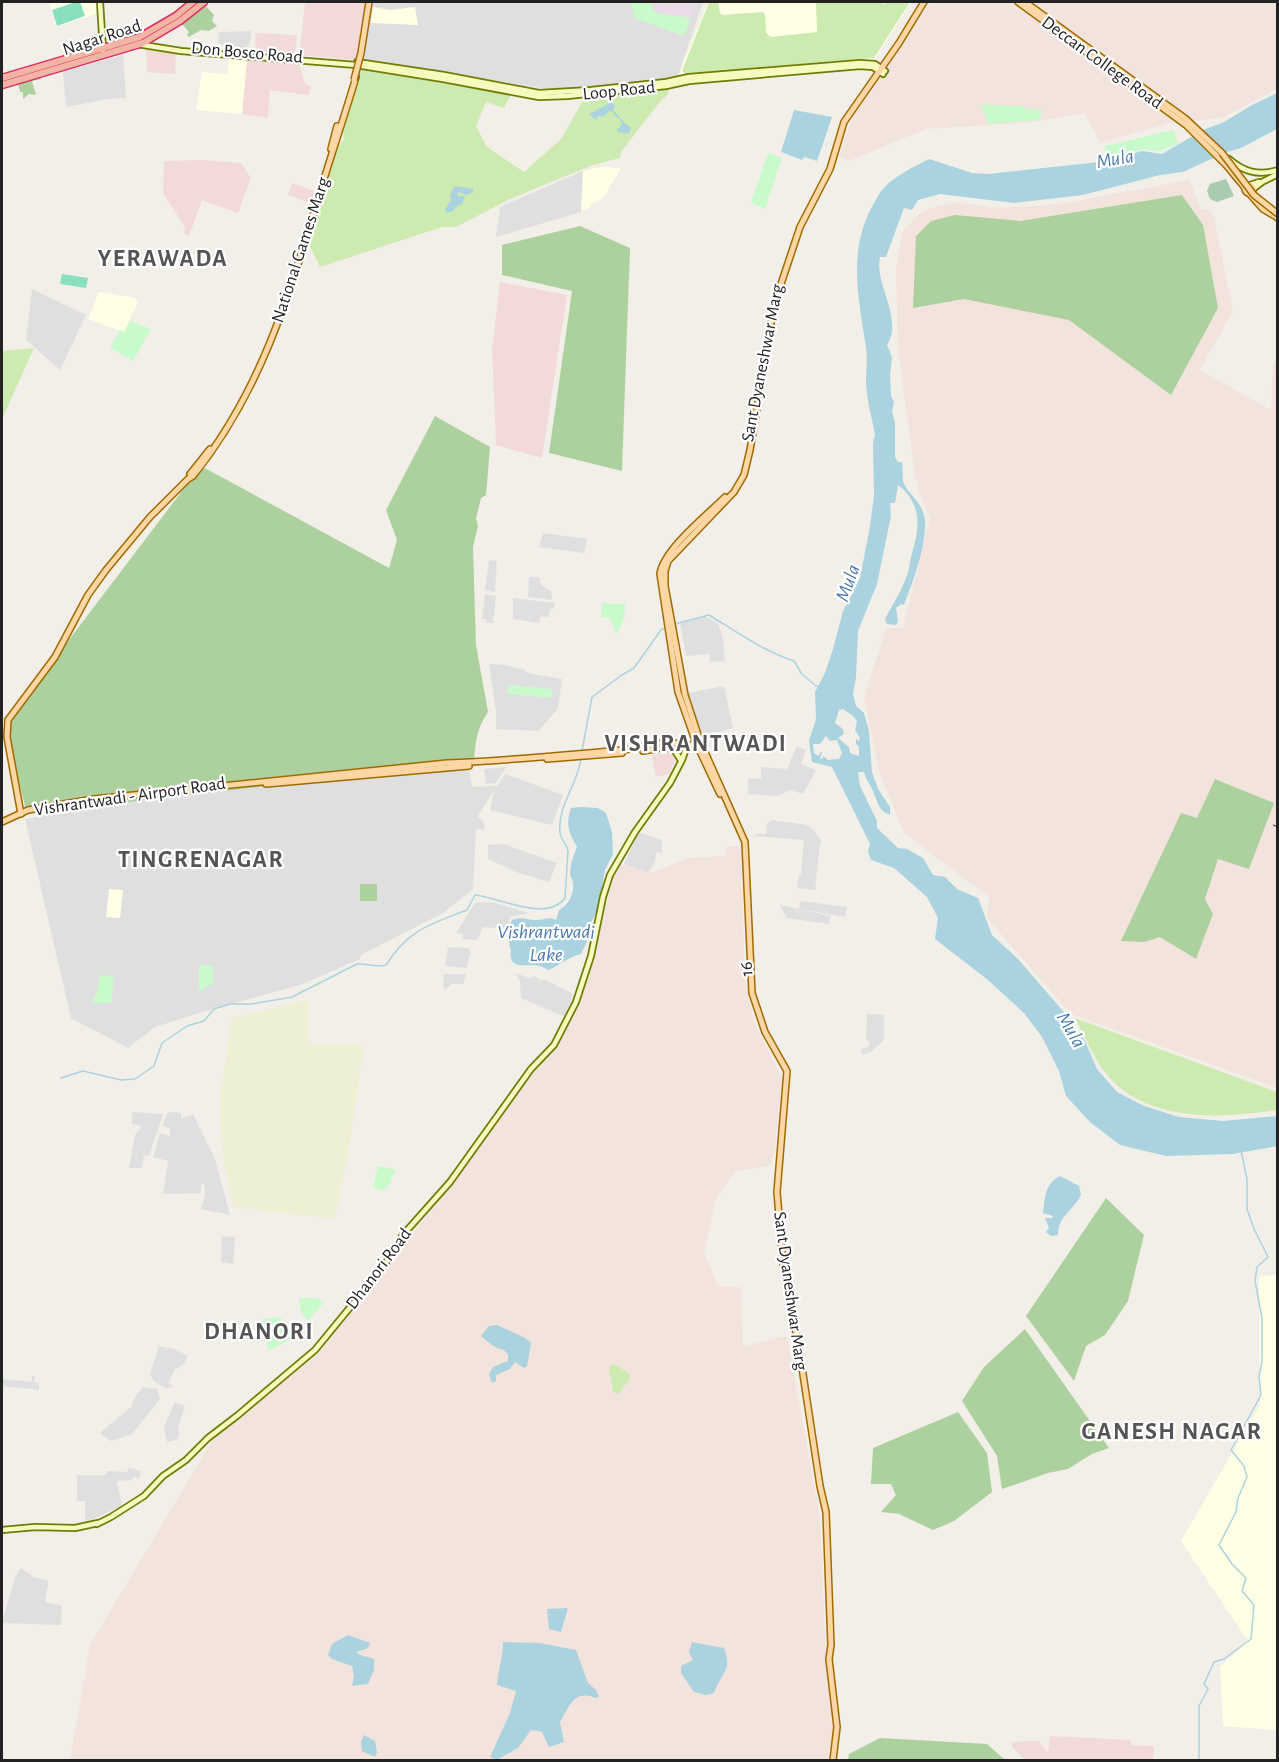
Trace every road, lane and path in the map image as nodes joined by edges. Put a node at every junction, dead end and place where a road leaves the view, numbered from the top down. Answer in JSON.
{"nodes":[{"id":1,"x":101,"y":2,"type":"edge"},
{"id":2,"x":193,"y":2,"type":"edge"},
{"id":3,"x":204,"y":2,"type":"edge"},
{"id":4,"x":369,"y":2,"type":"edge"},
{"id":5,"x":922,"y":2,"type":"edge"},
{"id":6,"x":1018,"y":2,"type":"edge"},
{"id":7,"x":1025,"y":2,"type":"edge"},
{"id":8,"x":137,"y":42,"type":"junction"},
{"id":9,"x":154,"y":42,"type":"junction"},
{"id":10,"x":117,"y":45,"type":"junction"},
{"id":11,"x":104,"y":52,"type":"junction"},
{"id":12,"x":358,"y":64,"type":"junction"},
{"id":13,"x":880,"y":70,"type":"junction"},
{"id":14,"x":2,"y":78,"type":"edge"},
{"id":15,"x":2,"y":85,"type":"edge"},
{"id":16,"x":1186,"y":122,"type":"junction"},
{"id":17,"x":333,"y":147,"type":"junction"},
{"id":18,"x":1222,"y":153,"type":"junction"},
{"id":19,"x":1278,"y":172,"type":"edge"},
{"id":20,"x":1250,"y":189,"type":"junction"},
{"id":21,"x":1278,"y":214,"type":"edge"},
{"id":22,"x":670,"y":621,"type":"junction"},
{"id":23,"x":698,"y":742,"type":"junction"},
{"id":24,"x":688,"y":746,"type":"junction"},
{"id":25,"x":699,"y":749,"type":"junction"},
{"id":26,"x":675,"y":751,"type":"dead end"},
{"id":27,"x":681,"y":757,"type":"junction"},
{"id":28,"x":22,"y":814,"type":"junction"},
{"id":29,"x":2,"y":822,"type":"edge"},
{"id":30,"x":745,"y":857,"type":"junction"},
{"id":31,"x":785,"y":1072,"type":"joint"},
{"id":32,"x":2,"y":1530,"type":"edge"},
{"id":33,"x":833,"y":1761,"type":"edge"}],
"edges":[{"from":1,"to":10,"type":"main road"},
{"from":1,"to":11,"type":"main road"},
{"from":2,"to":8,"type":"highway","name":"Nagar Road"},
{"from":3,"to":9,"type":"highway","name":"Nagar Road"},
{"from":4,"to":12,"type":"main road","name":"National Games Marg"},
{"from":4,"to":17,"type":"main road","bridge":true},
{"from":5,"to":13,"type":"main road","name":"Sant Dyaneshwar Marg"},
{"from":6,"to":16,"type":"main road","name":"Deccan College Road"},
{"from":7,"to":16,"type":"main road","name":"Deccan College Road"},
{"from":8,"to":9,"type":"highway","name":"Nagar Road"},
{"from":8,"to":10,"type":"highway","name":"Nagar Road"},
{"from":8,"to":11,"type":"highway","name":"Nagar Road"},
{"from":8,"to":12,"type":"main road","name":"Don Bosco Road"},
{"from":9,"to":12,"type":"main road","name":"Don Bosco Road"},
{"from":10,"to":11,"type":"highway","name":"Nagar Road"},
{"from":11,"to":14,"type":"highway","name":"Nagar Road"},
{"from":11,"to":15,"type":"highway","name":"Nagar Road"},
{"from":12,"to":13,"type":"main road","name":"Loop Road"},
{"from":12,"to":17,"type":"main road","name":"National Games Marg"},
{"from":13,"to":22,"type":"main road","name":"Sant Dyaneshwar Marg"},
{"from":13,"to":22,"type":"main road","name":"Sant Dyaneshwar Marg"},
{"from":16,"to":18,"type":"main road"},
{"from":16,"to":20,"type":"main road"},
{"from":17,"to":28,"type":"main road","name":"National Games Marg"},
{"from":18,"to":19,"type":"main road","bridge":true},
{"from":18,"to":21,"type":"main road","bridge":true},
{"from":19,"to":20,"type":"main road"},
{"from":20,"to":21,"type":"main road"},
{"from":22,"to":23,"type":"main road"},
{"from":23,"to":24,"type":"main road","name":"Vishrantwadi - Airport Road"},
{"from":23,"to":25,"type":"main road"},
{"from":23,"to":30,"type":"main road"},
{"from":24,"to":25,"type":"main road"},
{"from":24,"to":27,"type":"main road","name":"Dhanori Road"},
{"from":24,"to":28,"type":"main road","name":"Vishrantwadi - Airport Road"},
{"from":25,"to":30,"type":"main road","name":"16"},
{"from":26,"to":27,"type":"main road"},
{"from":27,"to":32,"type":"main road","name":"Dhanori Road"},
{"from":28,"to":29,"type":"main road"},
{"from":30,"to":31,"type":"main road","name":"16"},
{"from":31,"to":33,"type":"main road","name":"Sant Dyaneshwar Marg"}]}
